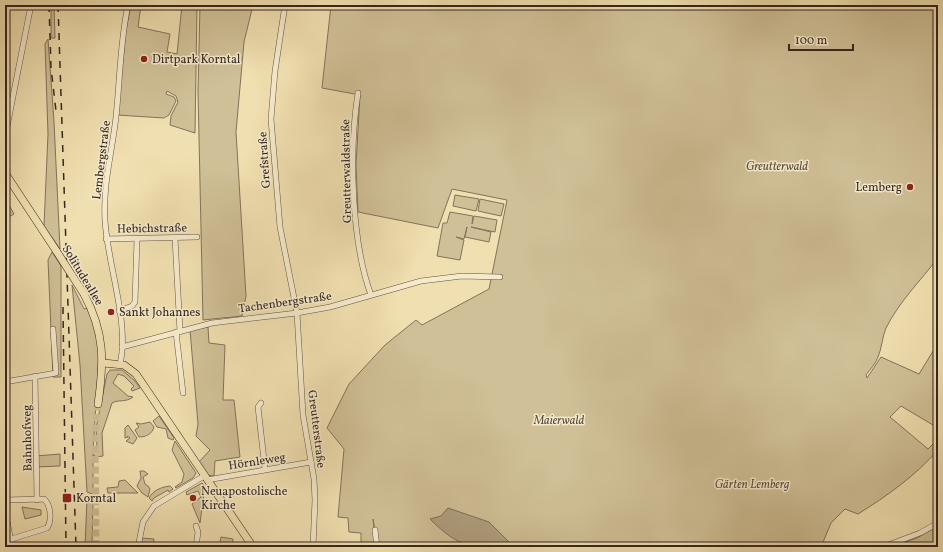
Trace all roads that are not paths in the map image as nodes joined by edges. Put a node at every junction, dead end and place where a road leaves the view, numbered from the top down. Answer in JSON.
{"nodes":[{"id":1,"x":31,"y":5,"type":"edge"},
{"id":2,"x":128,"y":5,"type":"edge"},
{"id":3,"x":285,"y":5,"type":"edge"},
{"id":4,"x":358,"y":93,"type":"dead end"},
{"id":5,"x":5,"y":137,"type":"edge"},
{"id":6,"x":5,"y":172,"type":"edge"},
{"id":7,"x":197,"y":237,"type":"dead end"},
{"id":8,"x":175,"y":238,"type":"junction"},
{"id":9,"x":106,"y":239,"type":"junction"},
{"id":10,"x":137,"y":239,"type":"junction"},
{"id":11,"x":500,"y":278,"type":"dead end"},
{"id":12,"x":371,"y":295,"type":"junction"},
{"id":13,"x":119,"y":311,"type":"junction"},
{"id":14,"x":297,"y":313,"type":"junction"},
{"id":15,"x":53,"y":329,"type":"dead end"},
{"id":16,"x":178,"y":331,"type":"junction"},
{"id":17,"x":122,"y":347,"type":"junction"},
{"id":18,"x":102,"y":363,"type":"junction"},
{"id":19,"x":120,"y":364,"type":"junction"},
{"id":20,"x":5,"y":371,"type":"edge"},
{"id":21,"x":35,"y":376,"type":"junction"},
{"id":22,"x":6,"y":381,"type":"edge"},
{"id":23,"x":184,"y":393,"type":"dead end"},
{"id":24,"x":261,"y":403,"type":"dead end"},
{"id":25,"x":98,"y":404,"type":"tunnel mouth"},
{"id":26,"x":311,"y":462,"type":"junction"},
{"id":27,"x":265,"y":469,"type":"junction"},
{"id":28,"x":205,"y":478,"type":"junction"},
{"id":29,"x":7,"y":500,"type":"edge"},
{"id":30,"x":38,"y":500,"type":"junction"},
{"id":31,"x":5,"y":510,"type":"edge"},
{"id":32,"x":938,"y":523,"type":"edge"},
{"id":33,"x":196,"y":526,"type":"dead end"},
{"id":34,"x":375,"y":530,"type":"dead end"},
{"id":35,"x":8,"y":540,"type":"edge"},
{"id":36,"x":12,"y":547,"type":"edge"},
{"id":37,"x":138,"y":547,"type":"edge"},
{"id":38,"x":196,"y":547,"type":"edge"},
{"id":39,"x":253,"y":547,"type":"edge"},
{"id":40,"x":313,"y":547,"type":"edge"},
{"id":41,"x":377,"y":547,"type":"edge"},
{"id":42,"x":883,"y":547,"type":"edge"}],
"edges":[{"from":1,"to":5,"type":"street"},
{"from":2,"to":9,"type":"street","name":"Lembergstraße"},
{"from":3,"to":14,"type":"street","name":"Grefstraße"},
{"from":4,"to":12,"type":"street","name":"Greutterwaldstraße"},
{"from":6,"to":18,"type":"main road","name":"Solitudeallee","bridge":true},
{"from":7,"to":8,"type":"street","name":"Hebichstraße"},
{"from":8,"to":10,"type":"street","name":"Hebichstraße"},
{"from":8,"to":16,"type":"street"},
{"from":9,"to":10,"type":"street","name":"Hebichstraße"},
{"from":9,"to":13,"type":"street","name":"Lembergstraße"},
{"from":10,"to":13,"type":"street"},
{"from":11,"to":12,"type":"street","name":"Tachenbergstraße"},
{"from":12,"to":14,"type":"street","name":"Tachenbergstraße"},
{"from":13,"to":17,"type":"street","name":"Lembergstraße"},
{"from":14,"to":16,"type":"street","name":"Tachenbergstraße"},
{"from":14,"to":26,"type":"street","name":"Greutterstraße"},
{"from":15,"to":21,"type":"street"},
{"from":16,"to":17,"type":"street","name":"Tachenbergstraße"},
{"from":16,"to":23,"type":"street"},
{"from":17,"to":19,"type":"street","name":"Lembergstraße"},
{"from":18,"to":19,"type":"main road"},
{"from":18,"to":25,"type":"main road","name":"Solitudeallee"},
{"from":19,"to":28,"type":"main road"},
{"from":20,"to":22,"type":"street"},
{"from":21,"to":22,"type":"street"},
{"from":21,"to":30,"type":"street","name":"Bahnhofweg"},
{"from":24,"to":27,"type":"street"},
{"from":26,"to":27,"type":"street","name":"Hörnleweg"},
{"from":26,"to":40,"type":"street","name":"Greutterstraße"},
{"from":27,"to":28,"type":"street","name":"Hörnleweg"},
{"from":28,"to":37,"type":"street"},
{"from":28,"to":39,"type":"main road"},
{"from":29,"to":30,"type":"street"},
{"from":30,"to":35,"type":"street"},
{"from":31,"to":35,"type":"street"},
{"from":32,"to":42,"type":"street"},
{"from":33,"to":38,"type":"street"},
{"from":34,"to":41,"type":"street"},
{"from":35,"to":36,"type":"street"}]}
